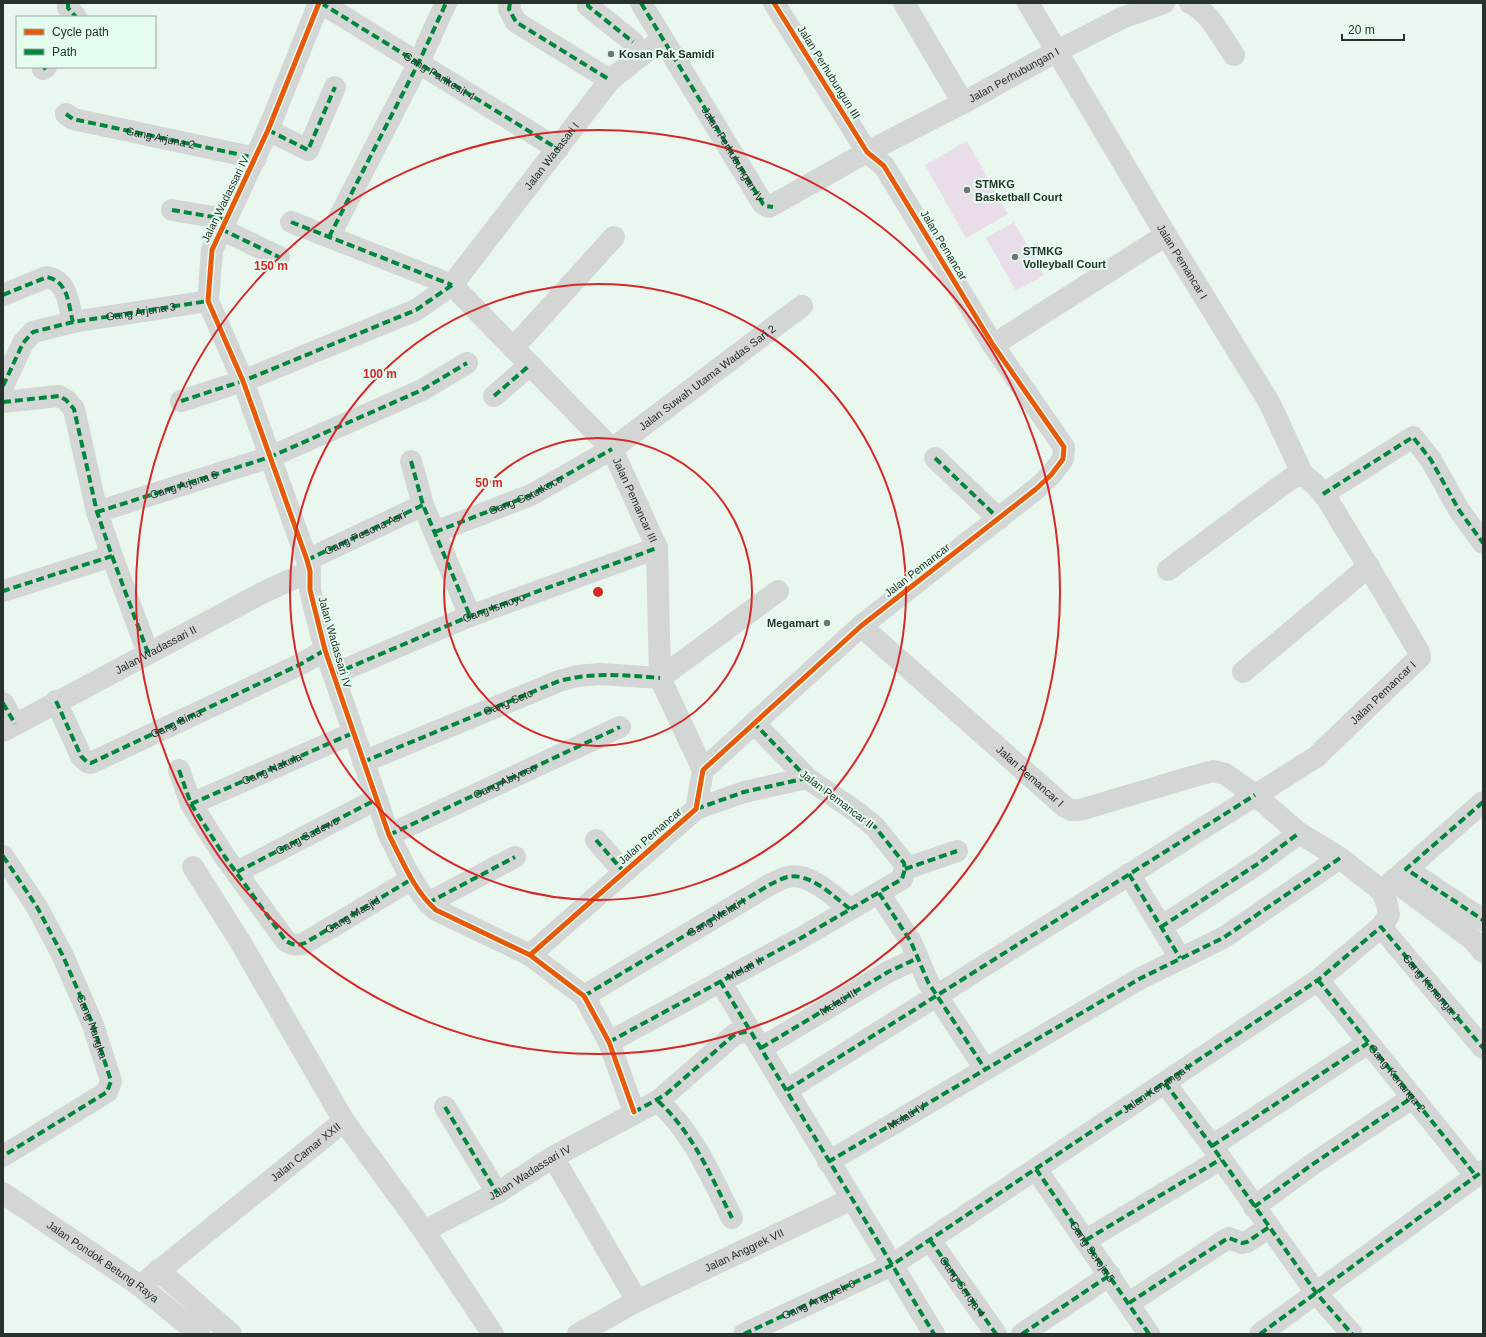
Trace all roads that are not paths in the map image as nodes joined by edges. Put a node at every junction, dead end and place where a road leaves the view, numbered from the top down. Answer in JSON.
{"nodes":[{"id":1,"x":68,"y":3,"type":"edge"},
{"id":2,"x":320,"y":3,"type":"edge"},
{"id":3,"x":446,"y":3,"type":"edge"},
{"id":4,"x":510,"y":3,"type":"edge"},
{"id":5,"x":588,"y":3,"type":"edge"},
{"id":6,"x":641,"y":3,"type":"edge"},
{"id":7,"x":774,"y":3,"type":"edge"},
{"id":8,"x":904,"y":3,"type":"edge"},
{"id":9,"x":1028,"y":3,"type":"edge"},
{"id":10,"x":1164,"y":3,"type":"edge"},
{"id":11,"x":1190,"y":3,"type":"edge"},
{"id":12,"x":75,"y":16,"type":"edge"},
{"id":13,"x":633,"y":42,"type":"dead end"},
{"id":14,"x":665,"y":43,"type":"junction"},
{"id":15,"x":1057,"y":51,"type":"junction"},
{"id":16,"x":1234,"y":55,"type":"dead end"},
{"id":17,"x":419,"y":62,"type":"junction"},
{"id":18,"x":610,"y":80,"type":"junction"},
{"id":19,"x":335,"y":87,"type":"dead end"},
{"id":20,"x":963,"y":103,"type":"junction"},
{"id":21,"x":66,"y":114,"type":"dead end"},
{"id":22,"x":268,"y":130,"type":"junction"},
{"id":23,"x":558,"y":149,"type":"junction"},
{"id":24,"x":867,"y":152,"type":"junction"},
{"id":25,"x":256,"y":158,"type":"junction"},
{"id":26,"x":172,"y":210,"type":"dead end"},
{"id":27,"x":291,"y":222,"type":"dead end"},
{"id":28,"x":223,"y":224,"type":"junction"},
{"id":29,"x":1166,"y":235,"type":"junction"},
{"id":30,"x":614,"y":237,"type":"dead end"},
{"id":31,"x":329,"y":238,"type":"junction"},
{"id":32,"x":279,"y":257,"type":"dead end"},
{"id":33,"x":452,"y":285,"type":"junction"},
{"id":34,"x":4,"y":293,"type":"edge"},
{"id":35,"x":208,"y":301,"type":"junction"},
{"id":36,"x":802,"y":306,"type":"dead end"},
{"id":37,"x":73,"y":322,"type":"junction"},
{"id":38,"x":993,"y":345,"type":"junction"},
{"id":39,"x":513,"y":348,"type":"junction"},
{"id":40,"x":467,"y":363,"type":"dead end"},
{"id":41,"x":530,"y":365,"type":"junction"},
{"id":42,"x":243,"y":381,"type":"junction"},
{"id":43,"x":3,"y":386,"type":"edge"},
{"id":44,"x":494,"y":396,"type":"dead end"},
{"id":45,"x":181,"y":401,"type":"dead end"},
{"id":46,"x":3,"y":402,"type":"edge"},
{"id":47,"x":612,"y":448,"type":"junction"},
{"id":48,"x":270,"y":457,"type":"junction"},
{"id":49,"x":935,"y":458,"type":"dead end"},
{"id":50,"x":412,"y":461,"type":"dead end"},
{"id":51,"x":1312,"y":483,"type":"junction"},
{"id":52,"x":423,"y":505,"type":"junction"},
{"id":53,"x":97,"y":512,"type":"junction"},
{"id":54,"x":999,"y":520,"type":"junction"},
{"id":55,"x":435,"y":532,"type":"junction"},
{"id":56,"x":1483,"y":543,"type":"edge"},
{"id":57,"x":657,"y":548,"type":"junction"},
{"id":58,"x":112,"y":556,"type":"junction"},
{"id":59,"x":309,"y":566,"type":"junction"},
{"id":60,"x":1369,"y":566,"type":"junction"},
{"id":61,"x":1168,"y":570,"type":"dead end"},
{"id":62,"x":3,"y":591,"type":"edge"},
{"id":63,"x":778,"y":591,"type":"dead end"},
{"id":64,"x":470,"y":616,"type":"junction"},
{"id":65,"x":861,"y":626,"type":"junction"},
{"id":66,"x":325,"y":650,"type":"junction"},
{"id":67,"x":148,"y":653,"type":"junction"},
{"id":68,"x":1243,"y":672,"type":"dead end"},
{"id":69,"x":334,"y":674,"type":"junction"},
{"id":70,"x":660,"y":678,"type":"junction"},
{"id":71,"x":56,"y":701,"type":"junction"},
{"id":72,"x":3,"y":703,"type":"edge"},
{"id":73,"x":754,"y":723,"type":"junction"},
{"id":74,"x":620,"y":727,"type":"dead end"},
{"id":75,"x":9,"y":728,"type":"edge"},
{"id":76,"x":353,"y":733,"type":"junction"},
{"id":77,"x":363,"y":762,"type":"junction"},
{"id":78,"x":179,"y":770,"type":"dead end"},
{"id":79,"x":704,"y":770,"type":"junction"},
{"id":80,"x":807,"y":778,"type":"junction"},
{"id":81,"x":1255,"y":795,"type":"junction"},
{"id":82,"x":377,"y":799,"type":"junction"},
{"id":83,"x":1483,"y":802,"type":"edge"},
{"id":84,"x":191,"y":804,"type":"junction"},
{"id":85,"x":696,"y":808,"type":"junction"},
{"id":86,"x":1299,"y":832,"type":"junction"},
{"id":87,"x":389,"y":835,"type":"junction"},
{"id":88,"x":596,"y":840,"type":"dead end"},
{"id":89,"x":957,"y":851,"type":"dead end"},
{"id":90,"x":3,"y":856,"type":"edge"},
{"id":91,"x":515,"y":857,"type":"dead end"},
{"id":92,"x":1340,"y":858,"type":"junction"},
{"id":93,"x":193,"y":867,"type":"dead end"},
{"id":94,"x":905,"y":868,"type":"junction"},
{"id":95,"x":237,"y":872,"type":"junction"},
{"id":96,"x":624,"y":872,"type":"junction"},
{"id":97,"x":1129,"y":874,"type":"junction"},
{"id":98,"x":412,"y":879,"type":"junction"},
{"id":99,"x":1394,"y":880,"type":"junction"},
{"id":100,"x":879,"y":893,"type":"junction"},
{"id":101,"x":428,"y":903,"type":"junction"},
{"id":102,"x":850,"y":909,"type":"junction"},
{"id":103,"x":1483,"y":920,"type":"edge"},
{"id":104,"x":1161,"y":927,"type":"junction"},
{"id":105,"x":1381,"y":927,"type":"junction"},
{"id":106,"x":1483,"y":952,"type":"edge"},
{"id":107,"x":530,"y":955,"type":"junction"},
{"id":108,"x":918,"y":958,"type":"junction"},
{"id":109,"x":1180,"y":958,"type":"junction"},
{"id":110,"x":1318,"y":980,"type":"junction"},
{"id":111,"x":720,"y":981,"type":"junction"},
{"id":112,"x":584,"y":996,"type":"junction"},
{"id":113,"x":936,"y":996,"type":"junction"},
{"id":114,"x":755,"y":1039,"type":"junction"},
{"id":115,"x":609,"y":1042,"type":"junction"},
{"id":116,"x":1368,"y":1043,"type":"junction"},
{"id":117,"x":1483,"y":1048,"type":"edge"},
{"id":118,"x":985,"y":1069,"type":"junction"},
{"id":119,"x":1165,"y":1083,"type":"junction"},
{"id":120,"x":787,"y":1090,"type":"junction"},
{"id":121,"x":1413,"y":1097,"type":"junction"},
{"id":122,"x":661,"y":1098,"type":"junction"},
{"id":123,"x":445,"y":1107,"type":"dead end"},
{"id":124,"x":634,"y":1112,"type":"junction"},
{"id":125,"x":344,"y":1121,"type":"junction"},
{"id":126,"x":1216,"y":1153,"type":"junction"},
{"id":127,"x":3,"y":1156,"type":"edge"},
{"id":128,"x":554,"y":1157,"type":"junction"},
{"id":129,"x":828,"y":1162,"type":"junction"},
{"id":130,"x":1036,"y":1169,"type":"junction"},
{"id":131,"x":1479,"y":1173,"type":"edge"},
{"id":132,"x":3,"y":1193,"type":"edge"},
{"id":133,"x":497,"y":1193,"type":"junction"},
{"id":134,"x":852,"y":1200,"type":"junction"},
{"id":135,"x":1254,"y":1207,"type":"junction"},
{"id":136,"x":732,"y":1218,"type":"dead end"},
{"id":137,"x":1269,"y":1227,"type":"junction"},
{"id":138,"x":424,"y":1231,"type":"junction"},
{"id":139,"x":930,"y":1240,"type":"junction"},
{"id":140,"x":1086,"y":1240,"type":"junction"},
{"id":141,"x":892,"y":1265,"type":"junction"},
{"id":142,"x":158,"y":1270,"type":"junction"},
{"id":143,"x":1110,"y":1275,"type":"junction"},
{"id":144,"x":140,"y":1286,"type":"junction"},
{"id":145,"x":1317,"y":1294,"type":"junction"},
{"id":146,"x":637,"y":1302,"type":"junction"},
{"id":147,"x":1129,"y":1303,"type":"junction"},
{"id":148,"x":929,"y":1332,"type":"edge"},
{"id":149,"x":1348,"y":1333,"type":"edge"},
{"id":150,"x":199,"y":1334,"type":"edge"},
{"id":151,"x":231,"y":1334,"type":"edge"},
{"id":152,"x":493,"y":1334,"type":"edge"},
{"id":153,"x":578,"y":1334,"type":"edge"},
{"id":154,"x":744,"y":1334,"type":"edge"},
{"id":155,"x":996,"y":1334,"type":"edge"},
{"id":156,"x":1022,"y":1334,"type":"edge"},
{"id":157,"x":1149,"y":1334,"type":"edge"},
{"id":158,"x":1260,"y":1334,"type":"edge"}],
"edges":[{"from":1,"to":12,"type":"street"},
{"from":2,"to":17,"type":"street","name":"Gang Parikesit 4"},
{"from":2,"to":22,"type":"street","name":"Jalan Wadassari IV"},
{"from":3,"to":17,"type":"street"},
{"from":4,"to":18,"type":"street"},
{"from":5,"to":13,"type":"street"},
{"from":6,"to":14,"type":"street","name":"Jalan Perhubungan IV"},
{"from":7,"to":24,"type":"street","name":"Jalan Perhubungun III"},
{"from":8,"to":20,"type":"street"},
{"from":9,"to":15,"type":"street","name":"Jalan Perhubungan I"},
{"from":10,"to":15,"type":"street"},
{"from":11,"to":16,"type":"street"},
{"from":14,"to":18,"type":"street","name":"Jalan Wadasari I"},
{"from":14,"to":24,"type":"street","name":"Jalan Perhubungan IV"},
{"from":15,"to":20,"type":"street","name":"Jalan Perhubungan I"},
{"from":15,"to":29,"type":"street","name":"Jalan Pemancar I"},
{"from":17,"to":23,"type":"street","name":"Gang Parikesit 4"},
{"from":17,"to":31,"type":"street"},
{"from":18,"to":23,"type":"street","name":"Jalan Wadasari I"},
{"from":19,"to":22,"type":"street"},
{"from":20,"to":24,"type":"street","name":"Jalan Perhubungan I"},
{"from":21,"to":25,"type":"street","name":"Gang Arjuna 2"},
{"from":22,"to":25,"type":"street","name":"Jalan Wadassari IV"},
{"from":23,"to":33,"type":"street","name":"Jalan Wadasari I"},
{"from":24,"to":38,"type":"street","name":"Jalan Pemancar"},
{"from":25,"to":28,"type":"street","name":"Jalan Wadassari IV"},
{"from":26,"to":28,"type":"street"},
{"from":27,"to":31,"type":"street"},
{"from":28,"to":32,"type":"street"},
{"from":28,"to":35,"type":"street","name":"Jalan Wadassari IV"},
{"from":29,"to":38,"type":"street"},
{"from":29,"to":51,"type":"street","name":"Jalan Pemancar I"},
{"from":30,"to":39,"type":"street"},
{"from":31,"to":33,"type":"street"},
{"from":33,"to":39,"type":"street","name":"Jalan Pemancar III"},
{"from":33,"to":42,"type":"street","name":"Jalan Wadasari I"},
{"from":34,"to":37,"type":"street"},
{"from":35,"to":37,"type":"street","name":"Gang Arjuna 3"},
{"from":35,"to":42,"type":"street","name":"Jalan Wadassari IV"},
{"from":36,"to":47,"type":"street","name":"Jalan Suwah Utama Wadas Sari 2"},
{"from":37,"to":43,"type":"street","name":"Gang Arjuna 3"},
{"from":38,"to":54,"type":"street","name":"Jalan Pemancar"},
{"from":39,"to":41,"type":"street","name":"Jalan Pemancar III"},
{"from":40,"to":48,"type":"street","name":"Gang Arjuna 5"},
{"from":41,"to":44,"type":"street"},
{"from":41,"to":47,"type":"street","name":"Jalan Pemancar III"},
{"from":42,"to":45,"type":"street","name":"Jalan Wadasari I"},
{"from":42,"to":48,"type":"street","name":"Jalan Wadassari IV"},
{"from":46,"to":53,"type":"street"},
{"from":47,"to":55,"type":"street","name":"Gang Gatutkoco"},
{"from":47,"to":57,"type":"street","name":"Jalan Pemancar III"},
{"from":48,"to":53,"type":"street","name":"Gang Arjuna 5"},
{"from":48,"to":59,"type":"street","name":"Jalan Wadassari IV"},
{"from":49,"to":54,"type":"street"},
{"from":50,"to":52,"type":"street"},
{"from":51,"to":56,"type":"street"},
{"from":51,"to":60,"type":"street","name":"Jalan Pemancar I"},
{"from":51,"to":61,"type":"street"},
{"from":52,"to":55,"type":"street"},
{"from":52,"to":59,"type":"street","name":"Gang Pesona Asri"},
{"from":53,"to":58,"type":"street"},
{"from":54,"to":65,"type":"street","name":"Jalan Pemancar"},
{"from":55,"to":64,"type":"street"},
{"from":57,"to":64,"type":"street","name":"Gang Ismoyo"},
{"from":57,"to":70,"type":"street","name":"Jalan Pemancar III"},
{"from":58,"to":62,"type":"street"},
{"from":58,"to":67,"type":"street"},
{"from":59,"to":66,"type":"street","name":"Jalan Wadassari IV"},
{"from":59,"to":67,"type":"street","name":"Jalan Wadassari II"},
{"from":60,"to":68,"type":"street"},
{"from":60,"to":81,"type":"street","name":"Jalan Pemancar I"},
{"from":63,"to":70,"type":"street"},
{"from":64,"to":69,"type":"street","name":"Gang Ismoyo"},
{"from":65,"to":73,"type":"street","name":"Jalan Pemancar"},
{"from":65,"to":81,"type":"street","name":"Jalan Pemancar I"},
{"from":66,"to":69,"type":"street","name":"Jalan Wadassari IV"},
{"from":66,"to":71,"type":"street","name":"Gang Bima"},
{"from":67,"to":71,"type":"street","name":"Jalan Wadassari II"},
{"from":69,"to":76,"type":"street","name":"Jalan Wadassari IV"},
{"from":70,"to":77,"type":"street","name":"Gang Seto"},
{"from":70,"to":79,"type":"street","name":"Jalan Pemancar III"},
{"from":71,"to":75,"type":"street","name":"Jalan Wadassari II"},
{"from":72,"to":75,"type":"street"},
{"from":73,"to":79,"type":"street","name":"Jalan Pemancar"},
{"from":73,"to":80,"type":"street","name":"Jalan Pemancar II"},
{"from":74,"to":87,"type":"street","name":"Gang Abiyoso"},
{"from":76,"to":77,"type":"street","name":"Jalan Wadassari IV"},
{"from":76,"to":84,"type":"street","name":"Gang Nakula"},
{"from":77,"to":82,"type":"street","name":"Jalan Wadassari IV"},
{"from":78,"to":84,"type":"street"},
{"from":79,"to":85,"type":"street","name":"Jalan Pemancar"},
{"from":80,"to":85,"type":"street"},
{"from":80,"to":94,"type":"street","name":"Jalan Pemancar II"},
{"from":81,"to":86,"type":"street","name":"Jalan Pemancar I"},
{"from":81,"to":97,"type":"street"},
{"from":82,"to":87,"type":"street","name":"Jalan Wadassari IV"},
{"from":82,"to":95,"type":"street","name":"Gang Sadewo"},
{"from":83,"to":99,"type":"street"},
{"from":84,"to":95,"type":"street"},
{"from":85,"to":96,"type":"street","name":"Jalan Pemancar"},
{"from":86,"to":92,"type":"street","name":"Jalan Pemancar I"},
{"from":86,"to":104,"type":"street"},
{"from":87,"to":98,"type":"street","name":"Jalan Wadassari IV"},
{"from":88,"to":96,"type":"street"},
{"from":89,"to":94,"type":"street"},
{"from":90,"to":127,"type":"street","name":"Gang Nangka"},
{"from":91,"to":101,"type":"street"},
{"from":92,"to":99,"type":"street","name":"Jalan Pemancar I"},
{"from":92,"to":109,"type":"street","name":"Melati IV"},
{"from":93,"to":125,"type":"street"},
{"from":94,"to":100,"type":"street"},
{"from":95,"to":98,"type":"street","name":"Gang Masjid"},
{"from":96,"to":107,"type":"street","name":"Jalan Pemancar"},
{"from":97,"to":104,"type":"street"},
{"from":97,"to":113,"type":"street"},
{"from":98,"to":101,"type":"street","name":"Jalan Wadassari IV"},
{"from":99,"to":103,"type":"street"},
{"from":99,"to":105,"type":"street","name":"Jalan Kenanga I"},
{"from":99,"to":106,"type":"street"},
{"from":100,"to":102,"type":"street","name":"Melati II"},
{"from":100,"to":108,"type":"street"},
{"from":101,"to":107,"type":"street","name":"Jalan Wadassari IV"},
{"from":102,"to":111,"type":"street","name":"Melati II"},
{"from":102,"to":112,"type":"street","name":"Gang Melati I"},
{"from":104,"to":109,"type":"street"},
{"from":105,"to":110,"type":"street","name":"Jalan Kenanga I"},
{"from":105,"to":117,"type":"street","name":"Gang Kenanga 1"},
{"from":107,"to":112,"type":"street","name":"Jalan Wadassari IV"},
{"from":108,"to":113,"type":"street"},
{"from":108,"to":114,"type":"street","name":"Melati III"},
{"from":109,"to":118,"type":"street","name":"Melati IV"},
{"from":110,"to":116,"type":"street","name":"Gang Kenanga 2"},
{"from":110,"to":119,"type":"street","name":"Jalan Kenanga I"},
{"from":111,"to":114,"type":"street"},
{"from":111,"to":115,"type":"street","name":"Melati II"},
{"from":112,"to":115,"type":"street","name":"Jalan Wadassari IV"},
{"from":113,"to":118,"type":"street"},
{"from":113,"to":120,"type":"street"},
{"from":114,"to":120,"type":"street"},
{"from":114,"to":122,"type":"street","name":"Melati III"},
{"from":115,"to":124,"type":"street","name":"Jalan Wadassari IV"},
{"from":116,"to":121,"type":"street","name":"Gang Kenanga 2"},
{"from":116,"to":126,"type":"street"},
{"from":118,"to":129,"type":"street","name":"Melati IV"},
{"from":119,"to":126,"type":"street"},
{"from":119,"to":130,"type":"street","name":"Jalan Kenanga I"},
{"from":120,"to":129,"type":"street"},
{"from":121,"to":131,"type":"street","name":"Gang Kenanga 2"},
{"from":121,"to":135,"type":"street"},
{"from":122,"to":124,"type":"street","name":"Jalan Wadassari IV"},
{"from":122,"to":136,"type":"street"},
{"from":123,"to":133,"type":"street"},
{"from":124,"to":128,"type":"street","name":"Jalan Wadassari IV"},
{"from":125,"to":138,"type":"street","name":"Jalan Camar XXII"},
{"from":125,"to":142,"type":"street","name":"Jalan Camar XXII"},
{"from":126,"to":135,"type":"street"},
{"from":126,"to":140,"type":"street"},
{"from":128,"to":133,"type":"street","name":"Jalan Wadassari IV"},
{"from":128,"to":146,"type":"street"},
{"from":129,"to":134,"type":"street"},
{"from":130,"to":139,"type":"street","name":"Jalan Kenanga I"},
{"from":130,"to":140,"type":"street","name":"Gang Seroja 5"},
{"from":131,"to":145,"type":"street"},
{"from":132,"to":144,"type":"street","name":"Jalan Pondok Betung Raya"},
{"from":133,"to":138,"type":"street","name":"Jalan Wadassari IV"},
{"from":134,"to":141,"type":"street"},
{"from":134,"to":146,"type":"street","name":"Jalan Anggrek VII"},
{"from":135,"to":137,"type":"street"},
{"from":137,"to":145,"type":"street"},
{"from":137,"to":147,"type":"street"},
{"from":138,"to":152,"type":"street","name":"Jalan Camar XXII"},
{"from":139,"to":141,"type":"street","name":"Jalan Kenanga I"},
{"from":139,"to":155,"type":"street","name":"Gang Seroja 4"},
{"from":140,"to":143,"type":"street","name":"Gang Seroja 5"},
{"from":141,"to":148,"type":"street"},
{"from":141,"to":154,"type":"street","name":"Gang Anggrek 6"},
{"from":142,"to":144,"type":"street","name":"Jalan Camar XXII"},
{"from":142,"to":151,"type":"street"},
{"from":143,"to":147,"type":"street","name":"Gang Seroja 5"},
{"from":143,"to":156,"type":"street"},
{"from":144,"to":150,"type":"street","name":"Jalan Pondok Betung Raya"},
{"from":145,"to":149,"type":"street"},
{"from":145,"to":158,"type":"street"},
{"from":146,"to":153,"type":"street","name":"Jalan Anggrek VII"},
{"from":147,"to":157,"type":"street","name":"Gang Seroja 5"}]}
